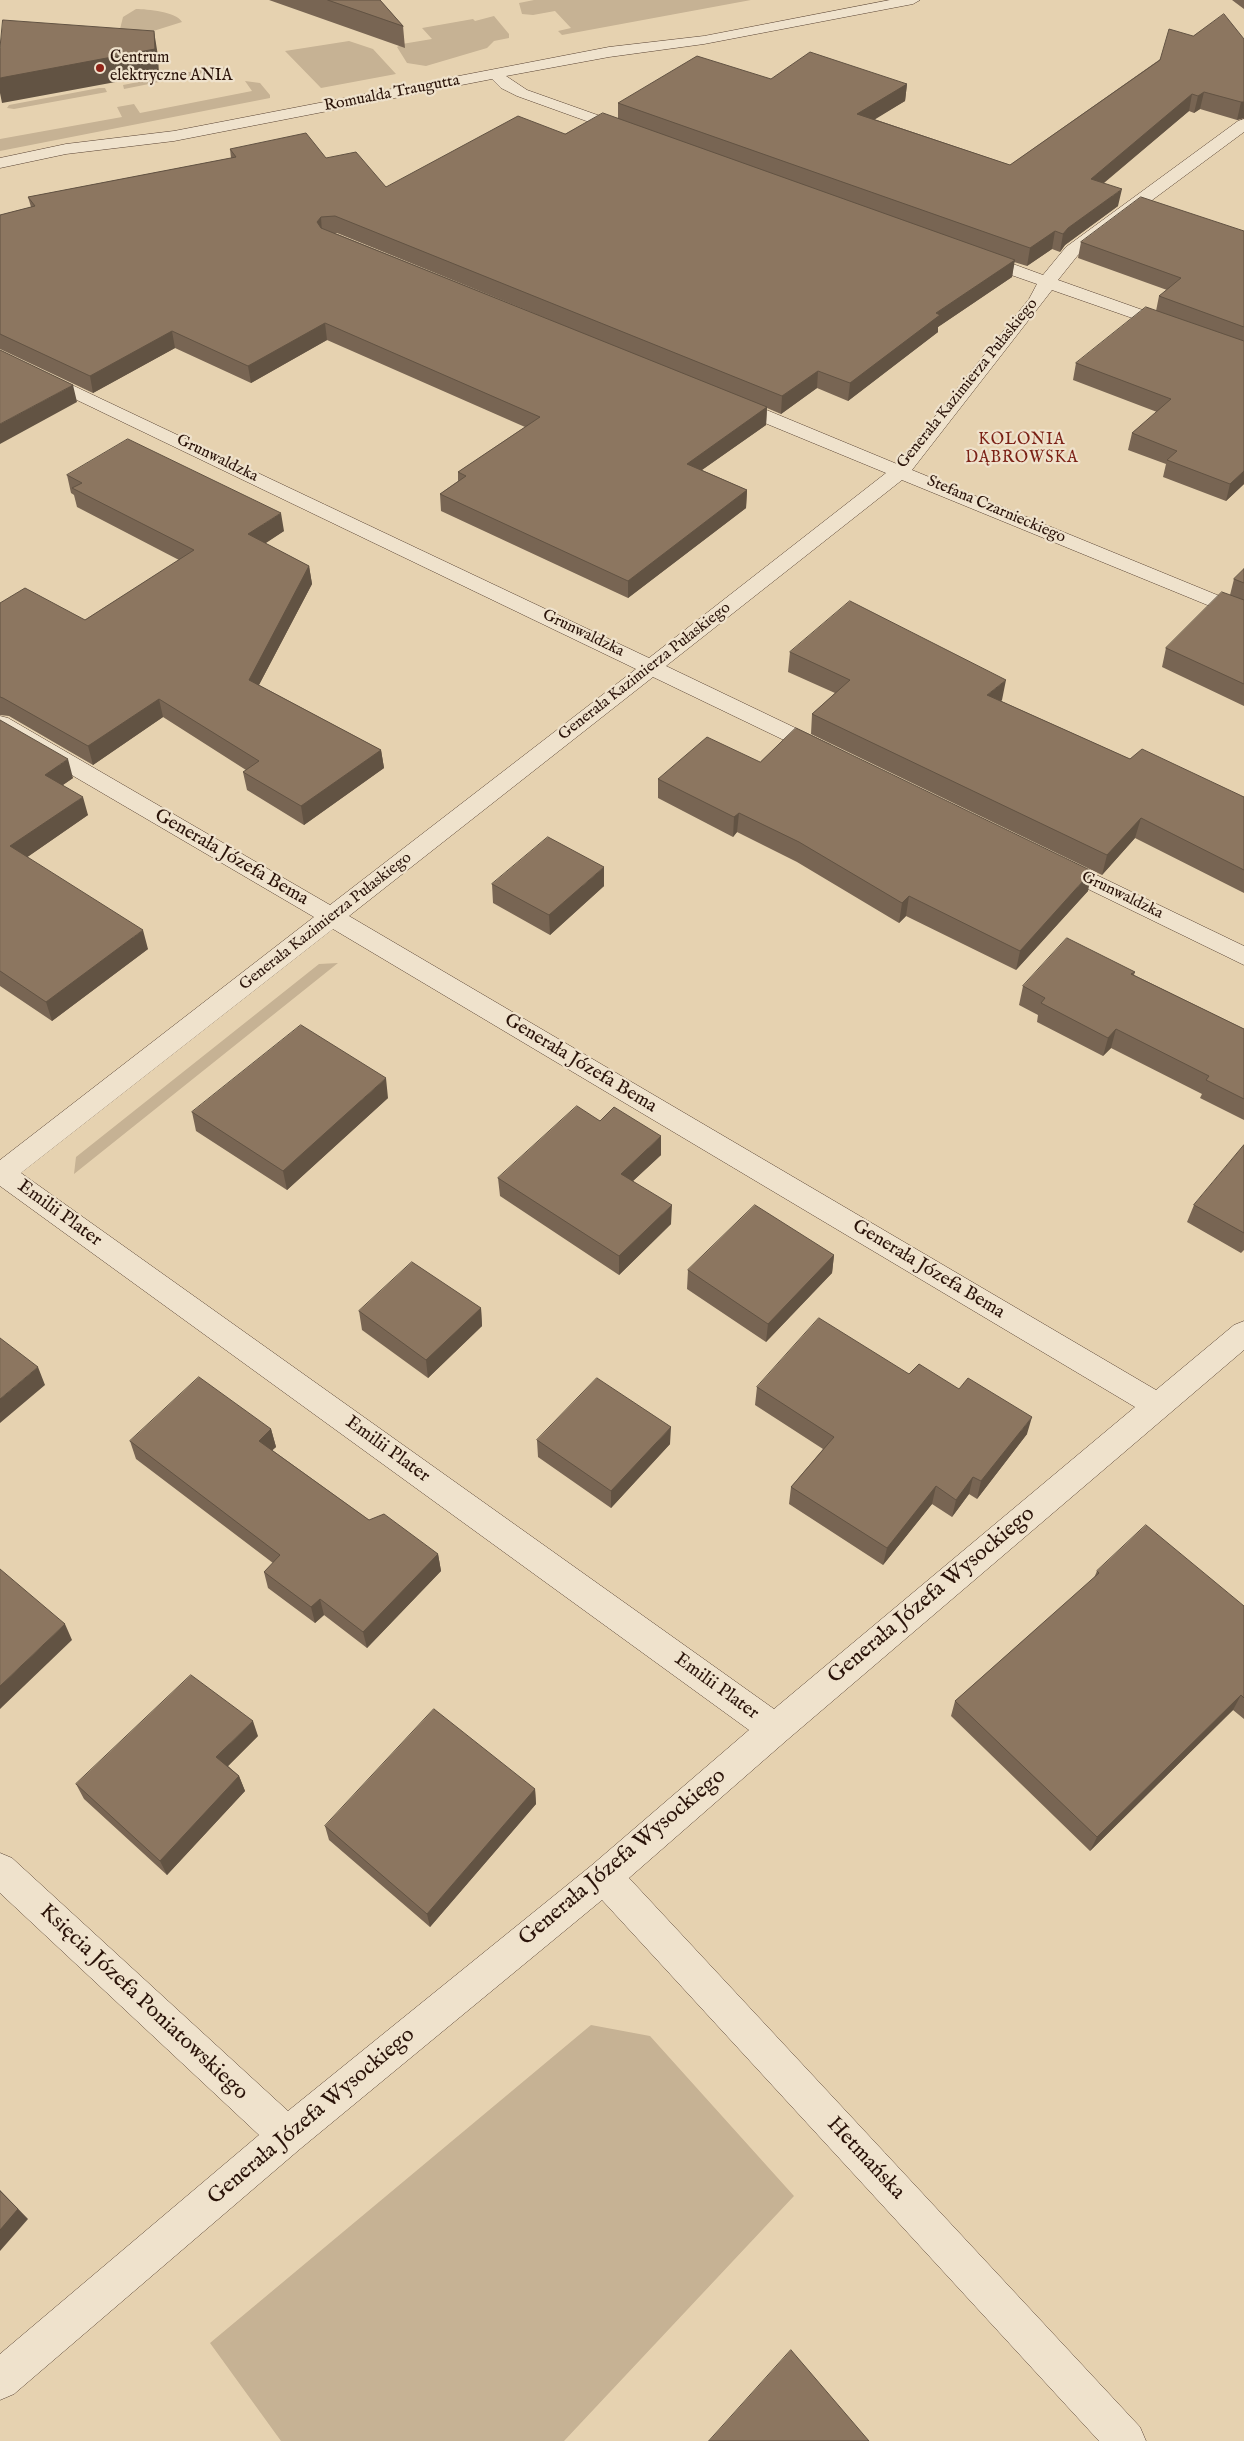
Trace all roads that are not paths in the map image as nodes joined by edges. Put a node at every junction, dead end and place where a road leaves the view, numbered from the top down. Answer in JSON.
{"nodes":[{"id":1,"x":834,"y":0,"type":"edge"},
{"id":2,"x":913,"y":0,"type":"edge"},
{"id":3,"x":609,"y":52,"type":"junction"},
{"id":4,"x":495,"y":74,"type":"junction"},
{"id":5,"x":1244,"y":124,"type":"edge"},
{"id":6,"x":174,"y":136,"type":"junction"},
{"id":7,"x":648,"y":138,"type":"edge"},
{"id":8,"x":0,"y":163,"type":"edge"},
{"id":9,"x":74,"y":164,"type":"dead end"},
{"id":10,"x":963,"y":252,"type":"edge"},
{"id":11,"x":1047,"y":283,"type":"junction"},
{"id":12,"x":1244,"y":352,"type":"edge"},
{"id":13,"x":0,"y":356,"type":"edge"},
{"id":14,"x":716,"y":396,"type":"edge"},
{"id":15,"x":901,"y":471,"type":"junction"},
{"id":16,"x":1244,"y":614,"type":"edge"},
{"id":17,"x":652,"y":667,"type":"junction"},
{"id":18,"x":0,"y":723,"type":"edge"},
{"id":19,"x":840,"y":759,"type":"edge"},
{"id":20,"x":1038,"y":855,"type":"edge"},
{"id":21,"x":332,"y":917,"type":"junction"},
{"id":22,"x":1244,"y":956,"type":"edge"},
{"id":23,"x":1,"y":1173,"type":"edge"},
{"id":24,"x":1244,"y":1333,"type":"edge"},
{"id":25,"x":1159,"y":1406,"type":"junction"},
{"id":26,"x":775,"y":1729,"type":"junction"},
{"id":27,"x":0,"y":1870,"type":"edge"},
{"id":28,"x":604,"y":1877,"type":"junction"},
{"id":29,"x":286,"y":2136,"type":"junction"},
{"id":30,"x":0,"y":2380,"type":"edge"},
{"id":31,"x":1126,"y":2441,"type":"edge"}],
"edges":[{"from":1,"to":3,"type":"street","name":"Romualda Traugutta"},
{"from":2,"to":3,"type":"street","name":"Romualda Traugutta"},
{"from":3,"to":4,"type":"street","name":"Romualda Traugutta"},
{"from":4,"to":6,"type":"street","name":"Romualda Traugutta"},
{"from":4,"to":7,"type":"street"},
{"from":5,"to":11,"type":"street","name":"Generała Kazimierza Pułaskiego"},
{"from":6,"to":8,"type":"street","name":"Romualda Traugutta"},
{"from":6,"to":9,"type":"street","name":"Romualda Traugutta"},
{"from":10,"to":11,"type":"street"},
{"from":11,"to":12,"type":"street"},
{"from":11,"to":15,"type":"street","name":"Generała Kazimierza Pułaskiego"},
{"from":13,"to":17,"type":"street","name":"Grunwaldzka"},
{"from":14,"to":15,"type":"street","name":"Stefana Czarnieckiego"},
{"from":15,"to":16,"type":"street","name":"Stefana Czarnieckiego"},
{"from":15,"to":17,"type":"street","name":"Generała Kazimierza Pułaskiego"},
{"from":17,"to":19,"type":"street","name":"Grunwaldzka"},
{"from":17,"to":21,"type":"street","name":"Generała Kazimierza Pułaskiego"},
{"from":18,"to":21,"type":"street","name":"Generała Józefa Bema"},
{"from":20,"to":22,"type":"street","name":"Grunwaldzka"},
{"from":21,"to":23,"type":"street","name":"Generała Kazimierza Pułaskiego"},
{"from":21,"to":25,"type":"street","name":"Generała Józefa Bema"},
{"from":23,"to":26,"type":"street","name":"Emilii Plater"},
{"from":24,"to":25,"type":"street","name":"Generała Józefa Wysockiego"},
{"from":25,"to":26,"type":"street","name":"Generała Józefa Wysockiego"},
{"from":26,"to":28,"type":"street","name":"Generała Józefa Wysockiego"},
{"from":27,"to":29,"type":"street","name":"Księcia Józefa Poniatowskiego"},
{"from":28,"to":29,"type":"street","name":"Generała Józefa Wysockiego"},
{"from":28,"to":31,"type":"street","name":"Hetmańska"},
{"from":29,"to":30,"type":"street","name":"Generała Józefa Wysockiego"}]}
